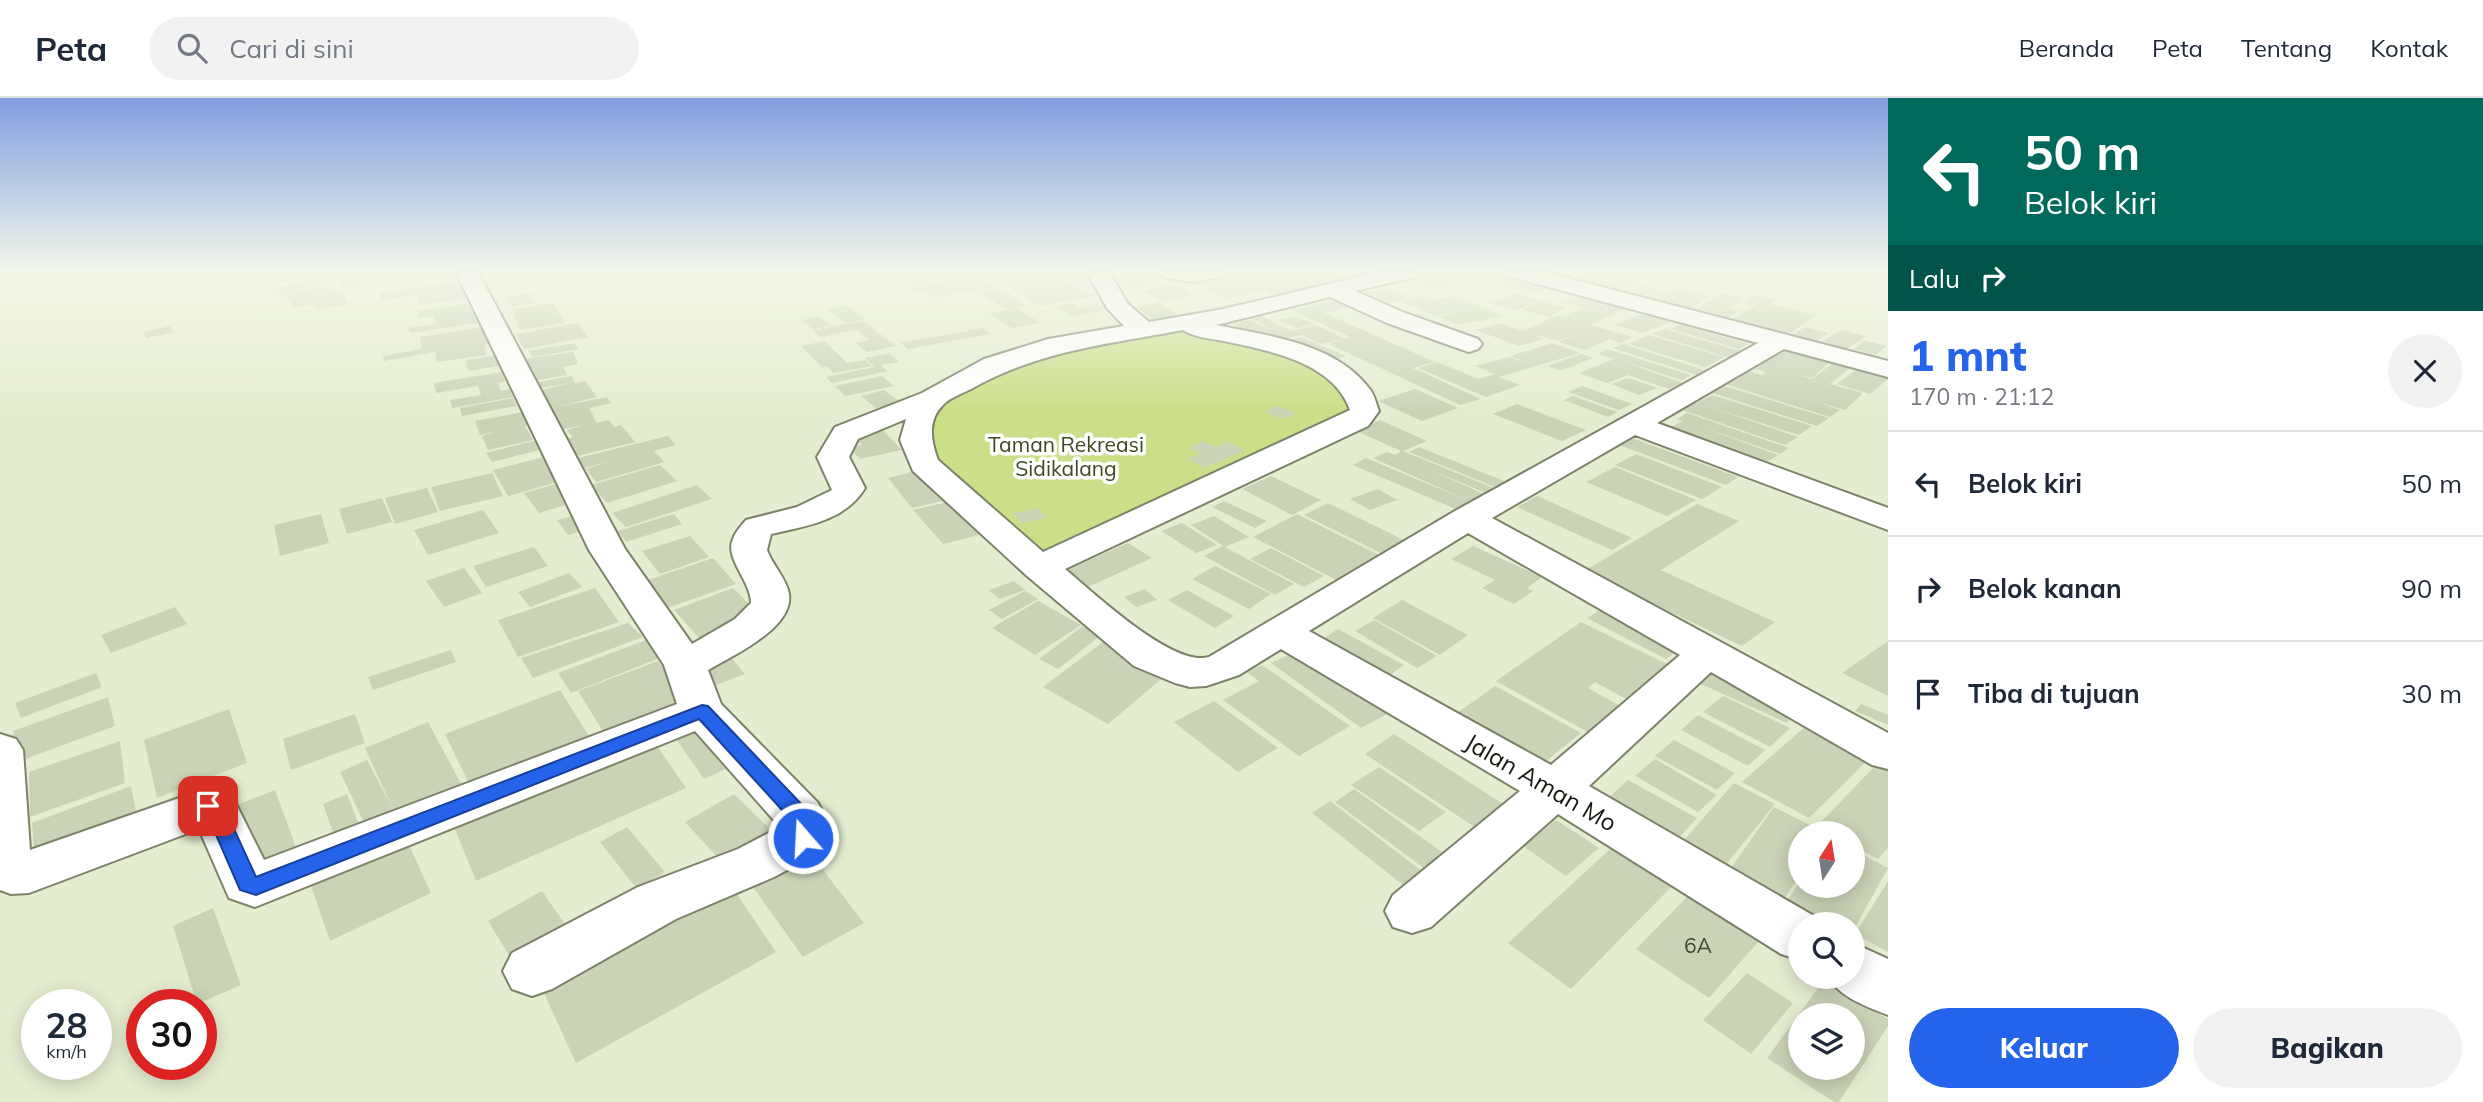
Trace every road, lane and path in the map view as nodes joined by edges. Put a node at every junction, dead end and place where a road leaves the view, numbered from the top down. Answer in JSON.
{"nodes":[{"id":1,"x":491,"y":319,"type":"edge"},
{"id":2,"x":1131,"y":319,"type":"edge"},
{"id":3,"x":1204,"y":319,"type":"edge"},
{"id":4,"x":1398,"y":319,"type":"edge"},
{"id":5,"x":1696,"y":319,"type":"edge"},
{"id":6,"x":1181,"y":324,"type":"junction"},
{"id":7,"x":1142,"y":329,"type":"junction"},
{"id":8,"x":1780,"y":341,"type":"junction"},
{"id":9,"x":1469,"y":344,"type":"dead end"},
{"id":10,"x":1888,"y":369,"type":"edge"},
{"id":11,"x":932,"y":399,"type":"junction"},
{"id":12,"x":1635,"y":425,"type":"junction"},
{"id":13,"x":1467,"y":518,"type":"junction"},
{"id":14,"x":1888,"y":520,"type":"edge"},
{"id":15,"x":1039,"y":567,"type":"junction"},
{"id":16,"x":1279,"y":631,"type":"junction"},
{"id":17,"x":1709,"y":652,"type":"junction"},
{"id":18,"x":694,"y":688,"type":"junction"},
{"id":19,"x":0,"y":750,"type":"edge"},
{"id":20,"x":1888,"y":753,"type":"edge"},
{"id":21,"x":1555,"y":789,"type":"junction"},
{"id":22,"x":1412,"y":911,"type":"dead end"},
{"id":23,"x":1788,"y":929,"type":"edge"},
{"id":24,"x":532,"y":971,"type":"dead end"},
{"id":25,"x":1865,"y":975,"type":"edge"},
{"id":26,"x":1888,"y":989,"type":"edge"}],
"edges":[{"from":1,"to":18,"type":"street"},
{"from":2,"to":7,"type":"street"},
{"from":3,"to":6,"type":"street"},
{"from":4,"to":9,"type":"street"},
{"from":5,"to":8,"type":"street"},
{"from":6,"to":7,"type":"street"},
{"from":6,"to":15,"type":"street"},
{"from":7,"to":11,"type":"street"},
{"from":8,"to":10,"type":"street"},
{"from":8,"to":12,"type":"street"},
{"from":11,"to":15,"type":"street"},
{"from":11,"to":18,"type":"street"},
{"from":12,"to":13,"type":"street"},
{"from":12,"to":14,"type":"street"},
{"from":13,"to":16,"type":"street"},
{"from":13,"to":17,"type":"street"},
{"from":15,"to":16,"type":"street"},
{"from":16,"to":21,"type":"street","name":"Jalan Aman Mo"},
{"from":17,"to":20,"type":"street"},
{"from":17,"to":21,"type":"street"},
{"from":18,"to":19,"type":"street"},
{"from":18,"to":24,"type":"street"},
{"from":21,"to":22,"type":"street"},
{"from":21,"to":23,"type":"street","name":"Jalan Aman Mo"},
{"from":25,"to":26,"type":"street"}]}
